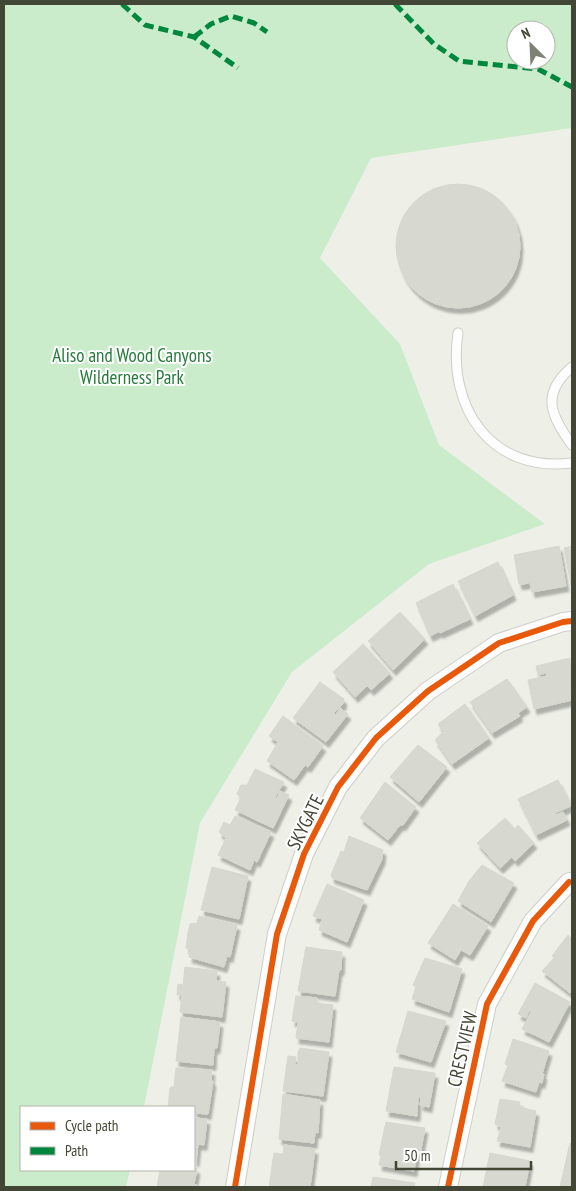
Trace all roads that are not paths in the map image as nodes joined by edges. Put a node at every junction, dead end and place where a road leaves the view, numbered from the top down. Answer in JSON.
{"nodes":[{"id":1,"x":458,"y":333,"type":"dead end"},
{"id":2,"x":572,"y":367,"type":"edge"},
{"id":3,"x":572,"y":446,"type":"edge"},
{"id":4,"x":572,"y":463,"type":"edge"},
{"id":5,"x":572,"y":621,"type":"edge"},
{"id":6,"x":569,"y":882,"type":"dead end"},
{"id":7,"x":235,"y":1187,"type":"edge"},
{"id":8,"x":448,"y":1187,"type":"edge"}],
"edges":[{"from":1,"to":4,"type":"lane"},
{"from":2,"to":3,"type":"lane"},
{"from":5,"to":7,"type":"street","name":"SKYGATE"},
{"from":6,"to":8,"type":"street","name":"CRESTVIEW"}]}
